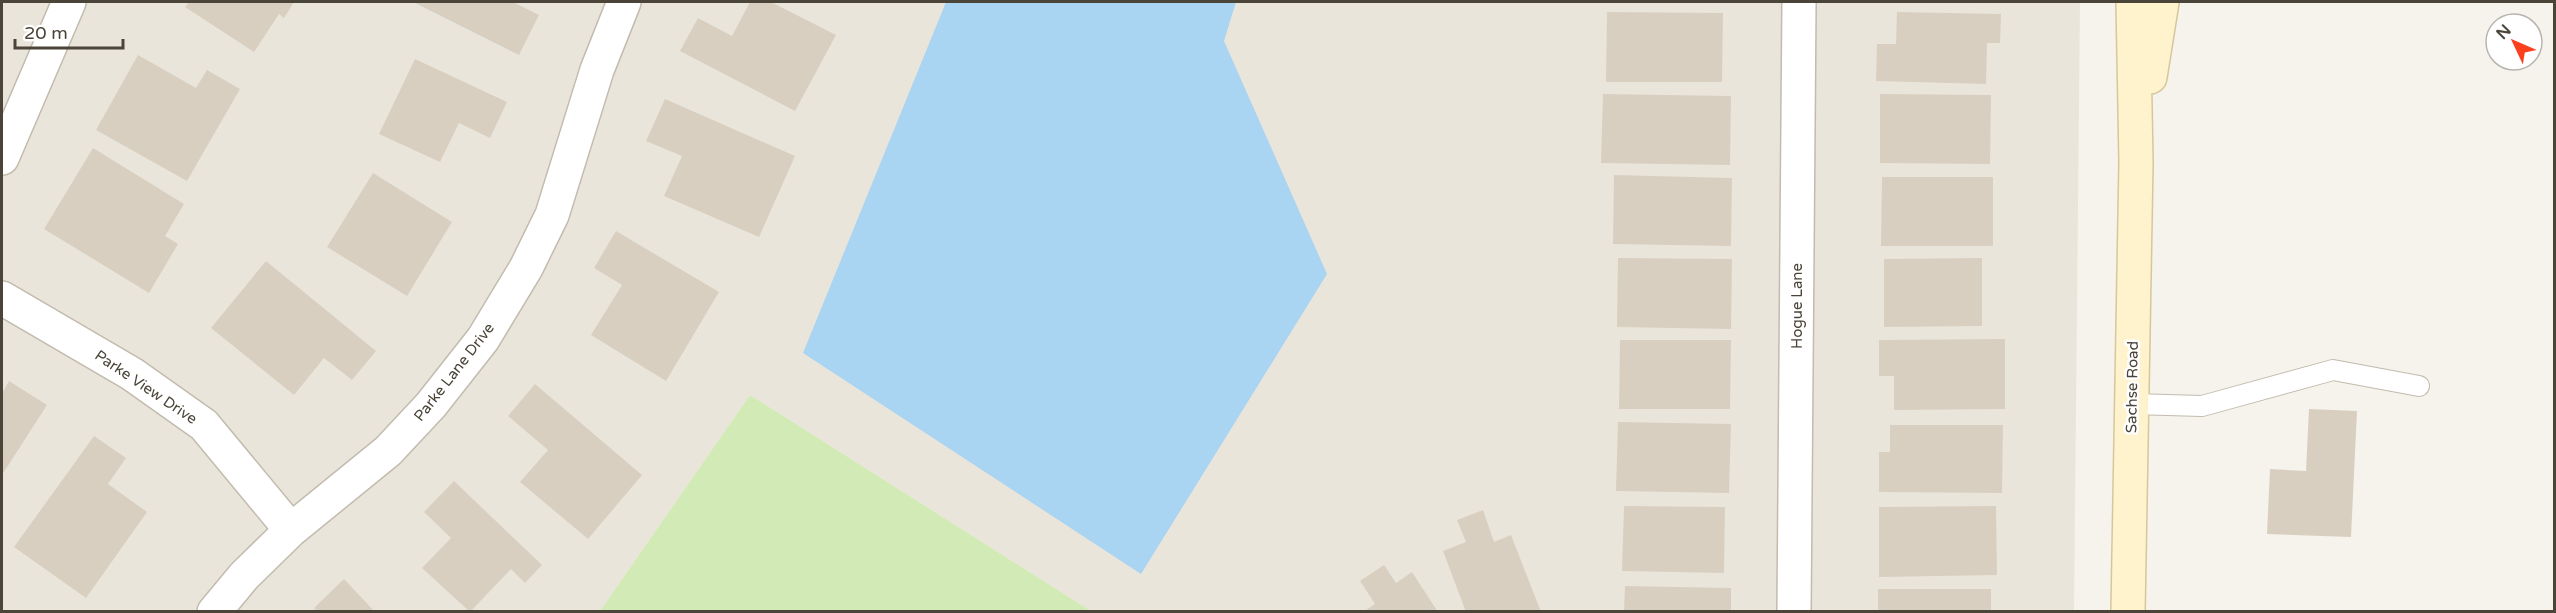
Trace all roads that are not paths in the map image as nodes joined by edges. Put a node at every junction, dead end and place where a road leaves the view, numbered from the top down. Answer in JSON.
{"nodes":[{"id":1,"x":69,"y":2,"type":"edge"},
{"id":2,"x":624,"y":2,"type":"edge"},
{"id":3,"x":1799,"y":2,"type":"edge"},
{"id":4,"x":2133,"y":2,"type":"edge"},
{"id":5,"x":2162,"y":2,"type":"edge"},
{"id":6,"x":2,"y":158,"type":"edge"},
{"id":7,"x":2136,"y":162,"type":"junction"},
{"id":8,"x":2,"y":298,"type":"edge"},
{"id":9,"x":2420,"y":386,"type":"dead end"},
{"id":10,"x":2132,"y":404,"type":"junction"},
{"id":11,"x":291,"y":530,"type":"junction"},
{"id":12,"x":214,"y":612,"type":"edge"},
{"id":13,"x":1794,"y":612,"type":"edge"},
{"id":14,"x":2128,"y":612,"type":"edge"}],
"edges":[{"from":1,"to":6,"type":"street"},
{"from":2,"to":11,"type":"street","name":"Parke Lane Drive"},
{"from":3,"to":13,"type":"street","name":"Hogue Lane"},
{"from":4,"to":7,"type":"main road","name":"Sachse Road"},
{"from":5,"to":7,"type":"main road","name":"Sachse Road"},
{"from":7,"to":10,"type":"main road","name":"Sachse Road"},
{"from":8,"to":11,"type":"street","name":"Parke View Drive"},
{"from":9,"to":10,"type":"lane"},
{"from":10,"to":14,"type":"main road","name":"Sachse Road"},
{"from":11,"to":12,"type":"street","name":"Parke Lane Drive"}]}
